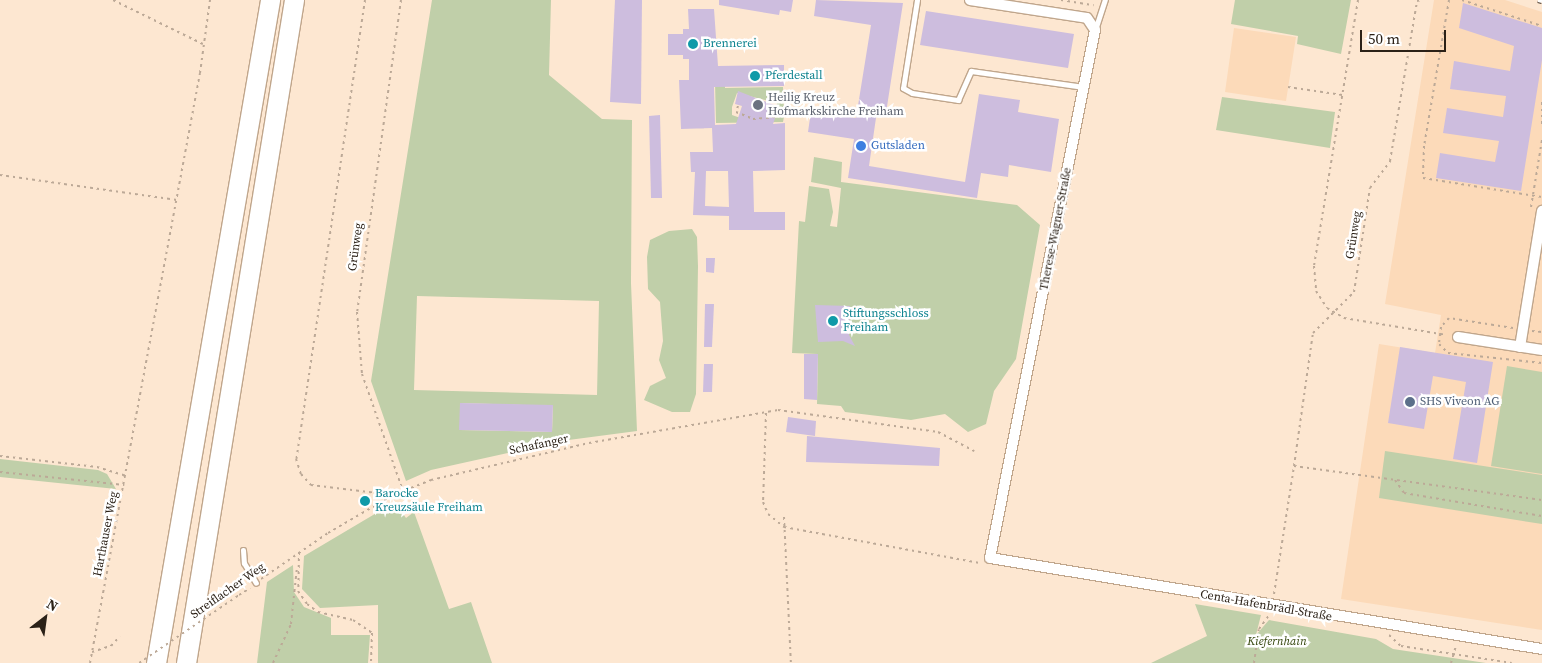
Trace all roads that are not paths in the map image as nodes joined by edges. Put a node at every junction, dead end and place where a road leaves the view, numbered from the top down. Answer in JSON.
{"nodes":[{"id":1,"x":270,"y":0,"type":"edge"},
{"id":2,"x":294,"y":0,"type":"edge"},
{"id":3,"x":917,"y":0,"type":"edge"},
{"id":4,"x":974,"y":0,"type":"edge"},
{"id":5,"x":1105,"y":0,"type":"edge"},
{"id":6,"x":1095,"y":30,"type":"junction"},
{"id":7,"x":1084,"y":88,"type":"junction"},
{"id":8,"x":1542,"y":211,"type":"edge"},
{"id":9,"x":1458,"y":337,"type":"road end"},
{"id":10,"x":1520,"y":347,"type":"junction"},
{"id":11,"x":1542,"y":350,"type":"edge"},
{"id":12,"x":243,"y":550,"type":"dead end"},
{"id":13,"x":990,"y":558,"type":"joint"},
{"id":14,"x":256,"y":583,"type":"road end"},
{"id":15,"x":1542,"y":649,"type":"edge"},
{"id":16,"x":156,"y":663,"type":"edge"},
{"id":17,"x":186,"y":663,"type":"edge"}],
"edges":[{"from":1,"to":16,"type":"highway"},
{"from":2,"to":17,"type":"highway"},
{"from":3,"to":7,"type":"lane"},
{"from":4,"to":6,"type":"street"},
{"from":5,"to":6,"type":"lane"},
{"from":6,"to":7,"type":"street","name":"Therese-Wagner-Straße"},
{"from":7,"to":13,"type":"street","name":"Therese-Wagner-Straße"},
{"from":8,"to":10,"type":"street"},
{"from":9,"to":10,"type":"street"},
{"from":10,"to":11,"type":"street"},
{"from":12,"to":14,"type":"lane"},
{"from":13,"to":15,"type":"street","name":"Centa-Hafenbrädl-Straße"}]}
